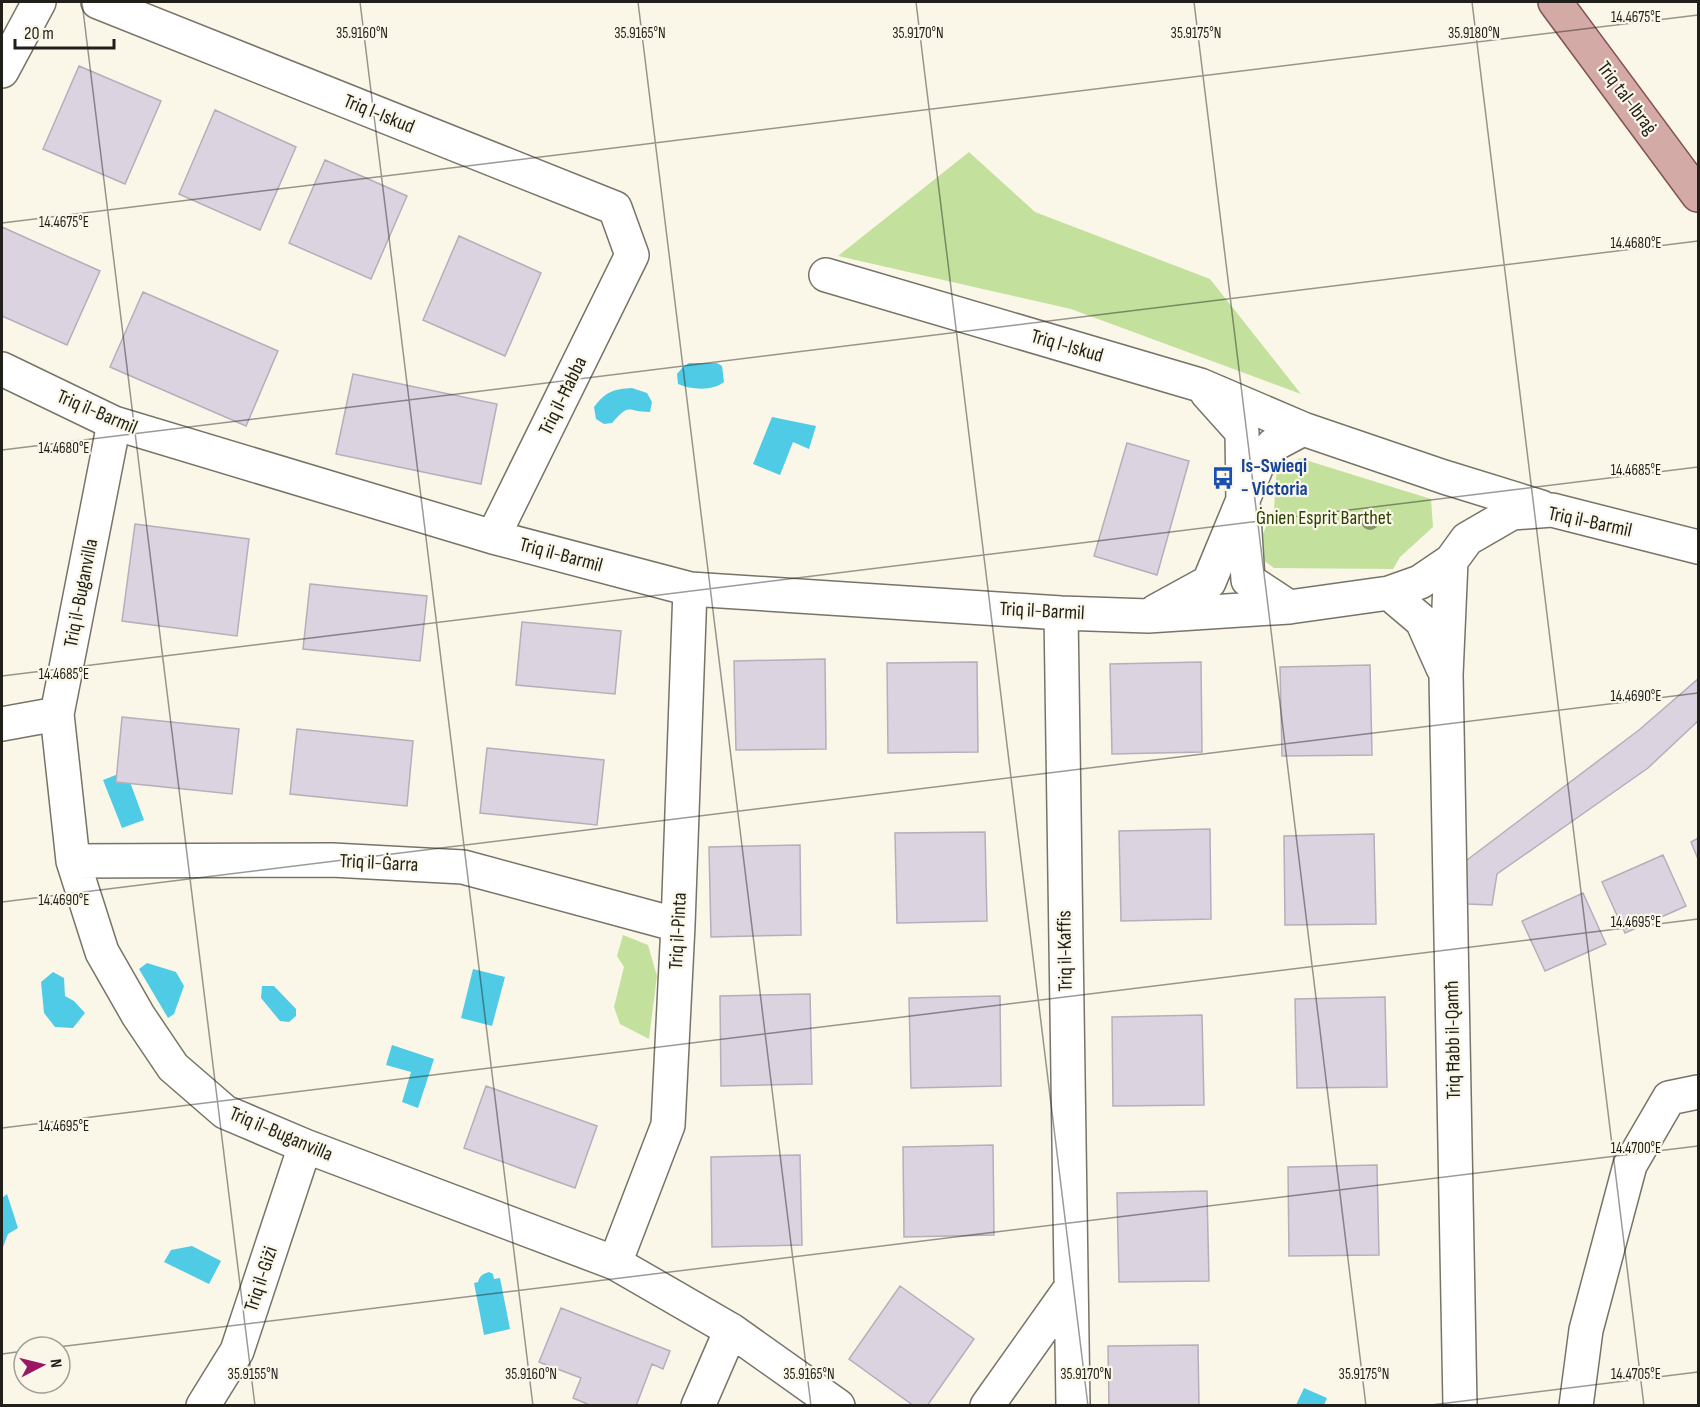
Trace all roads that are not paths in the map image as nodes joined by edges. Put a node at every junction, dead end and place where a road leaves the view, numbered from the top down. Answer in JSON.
{"nodes":[{"id":1,"x":39,"y":2,"type":"edge"},
{"id":2,"x":98,"y":2,"type":"edge"},
{"id":3,"x":1555,"y":2,"type":"edge"},
{"id":4,"x":2,"y":71,"type":"edge"},
{"id":5,"x":1698,"y":195,"type":"edge"},
{"id":6,"x":632,"y":255,"type":"joint"},
{"id":7,"x":826,"y":275,"type":"dead end"},
{"id":8,"x":2,"y":369,"type":"edge"},
{"id":9,"x":1200,"y":385,"type":"junction"},
{"id":10,"x":114,"y":423,"type":"junction"},
{"id":11,"x":1303,"y":429,"type":"junction"},
{"id":12,"x":1444,"y":477,"type":"junction"},
{"id":13,"x":1243,"y":501,"type":"junction"},
{"id":14,"x":1552,"y":510,"type":"junction"},
{"id":15,"x":493,"y":537,"type":"junction"},
{"id":16,"x":1698,"y":547,"type":"edge"},
{"id":17,"x":1459,"y":550,"type":"junction"},
{"id":18,"x":690,"y":589,"type":"junction"},
{"id":19,"x":1389,"y":593,"type":"junction"},
{"id":20,"x":1289,"y":607,"type":"junction"},
{"id":21,"x":1061,"y":613,"type":"junction"},
{"id":22,"x":1148,"y":616,"type":"junction"},
{"id":23,"x":1446,"y":675,"type":"junction"},
{"id":24,"x":57,"y":714,"type":"junction"},
{"id":25,"x":2,"y":724,"type":"edge"},
{"id":26,"x":73,"y":861,"type":"junction"},
{"id":27,"x":678,"y":925,"type":"junction"},
{"id":28,"x":1698,"y":1092,"type":"edge"},
{"id":29,"x":305,"y":1146,"type":"junction"},
{"id":30,"x":615,"y":1263,"type":"junction"},
{"id":31,"x":1070,"y":1289,"type":"junction"},
{"id":32,"x":731,"y":1330,"type":"junction"},
{"id":33,"x":203,"y":1406,"type":"edge"},
{"id":34,"x":698,"y":1406,"type":"edge"},
{"id":35,"x":838,"y":1406,"type":"edge"},
{"id":36,"x":987,"y":1406,"type":"edge"},
{"id":37,"x":1073,"y":1406,"type":"edge"},
{"id":38,"x":1460,"y":1406,"type":"edge"},
{"id":39,"x":1576,"y":1406,"type":"edge"}],
"edges":[{"from":1,"to":4,"type":"street"},
{"from":2,"to":6,"type":"street","name":"Triq l-Iskud"},
{"from":3,"to":5,"type":"main road","name":"Triq tal-Ibraġ"},
{"from":6,"to":15,"type":"street","name":"Triq il-Ħabba"},
{"from":7,"to":9,"type":"street","name":"Triq l-Iskud"},
{"from":8,"to":10,"type":"street","name":"Triq il-Barmil"},
{"from":9,"to":11,"type":"street","name":"Triq l-Iskud"},
{"from":9,"to":13,"type":"street"},
{"from":10,"to":15,"type":"street","name":"Triq il-Barmil"},
{"from":10,"to":24,"type":"street","name":"Triq il-Buganvilla"},
{"from":11,"to":12,"type":"street","name":"Triq l-Iskud"},
{"from":11,"to":13,"type":"street"},
{"from":12,"to":14,"type":"street","name":"Triq l-Iskud"},
{"from":12,"to":17,"type":"street"},
{"from":13,"to":20,"type":"street"},
{"from":13,"to":22,"type":"street"},
{"from":14,"to":16,"type":"street","name":"Triq il-Barmil"},
{"from":14,"to":17,"type":"street","name":"Triq il-Barmil"},
{"from":15,"to":18,"type":"street","name":"Triq il-Barmil"},
{"from":17,"to":19,"type":"street","name":"Triq il-Barmil"},
{"from":17,"to":23,"type":"street","name":"Triq Ħabb il-Qamħ"},
{"from":18,"to":21,"type":"street","name":"Triq il-Barmil"},
{"from":18,"to":27,"type":"street","name":"Triq il-Pinta"},
{"from":19,"to":20,"type":"street","name":"Triq il-Barmil"},
{"from":19,"to":23,"type":"street","name":"Triq Ħabb il-Qamħ"},
{"from":20,"to":22,"type":"street","name":"Triq il-Barmil"},
{"from":21,"to":22,"type":"street","name":"Triq il-Barmil"},
{"from":21,"to":31,"type":"street","name":"Triq il-Kaffis"},
{"from":23,"to":38,"type":"street","name":"Triq Ħabb il-Qamħ"},
{"from":24,"to":25,"type":"street"},
{"from":24,"to":26,"type":"street","name":"Triq il-Buganvilla"},
{"from":26,"to":27,"type":"street","name":"Triq il-Ġarra"},
{"from":26,"to":29,"type":"street","name":"Triq il-Buganvilla"},
{"from":27,"to":30,"type":"street","name":"Triq il-Pinta"},
{"from":28,"to":39,"type":"street"},
{"from":29,"to":30,"type":"street","name":"Triq il-Buganvilla"},
{"from":29,"to":33,"type":"street","name":"Triq il-Giżi"},
{"from":30,"to":32,"type":"street","name":"Triq il-Buganvilla"},
{"from":31,"to":36,"type":"street"},
{"from":31,"to":37,"type":"street","name":"Triq il-Kaffis"},
{"from":32,"to":34,"type":"street"},
{"from":32,"to":35,"type":"street","name":"Triq il-Buganvilla"}]}
